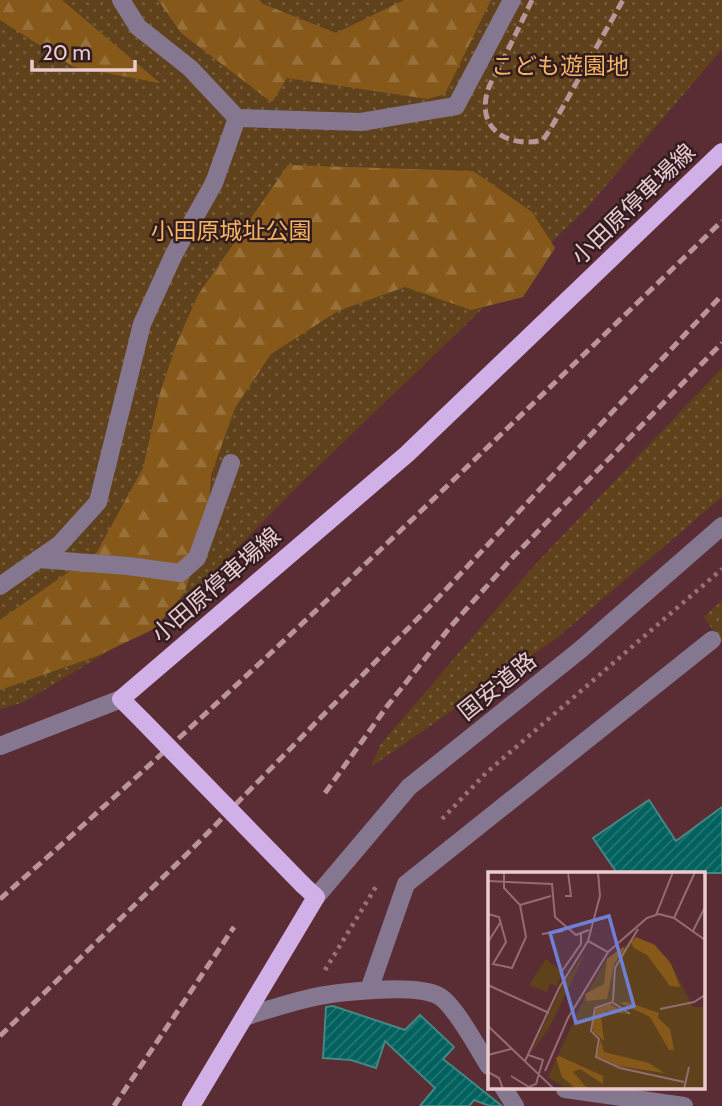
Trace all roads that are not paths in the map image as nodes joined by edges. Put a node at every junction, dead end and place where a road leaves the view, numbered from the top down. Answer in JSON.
{"nodes":[{"id":1,"x":121,"y":0,"type":"edge"},
{"id":2,"x":512,"y":0,"type":"edge"},
{"id":3,"x":237,"y":118,"type":"junction"},
{"id":4,"x":722,"y":152,"type":"edge"},
{"id":5,"x":231,"y":463,"type":"dead end"},
{"id":6,"x":722,"y":526,"type":"edge"},
{"id":7,"x":38,"y":559,"type":"junction"},
{"id":8,"x":0,"y":586,"type":"edge"},
{"id":9,"x":712,"y":640,"type":"dead end"},
{"id":10,"x":121,"y":699,"type":"junction"},
{"id":11,"x":0,"y":747,"type":"edge"},
{"id":12,"x":310,"y":891,"type":"junction"},
{"id":13,"x":369,"y":990,"type":"junction"},
{"id":14,"x":244,"y":1017,"type":"junction"},
{"id":15,"x":488,"y":1064,"type":"edge"},
{"id":16,"x":504,"y":1088,"type":"edge"},
{"id":17,"x":565,"y":1090,"type":"dead end"},
{"id":18,"x":191,"y":1106,"type":"edge"},
{"id":19,"x":515,"y":1106,"type":"edge"},
{"id":20,"x":684,"y":1106,"type":"edge"}],
"edges":[{"from":1,"to":3,"type":"street"},
{"from":2,"to":3,"type":"street"},
{"from":3,"to":7,"type":"street"},
{"from":4,"to":10,"type":"main road","name":"小田原停車場線"},
{"from":5,"to":7,"type":"street"},
{"from":6,"to":12,"type":"street","name":"国安道路"},
{"from":7,"to":8,"type":"street"},
{"from":9,"to":13,"type":"street"},
{"from":10,"to":11,"type":"street"},
{"from":10,"to":12,"type":"main road","bridge":true},
{"from":12,"to":14,"type":"main road"},
{"from":13,"to":14,"type":"street"},
{"from":13,"to":15,"type":"street"},
{"from":14,"to":18,"type":"main road"},
{"from":16,"to":19,"type":"street"},
{"from":17,"to":20,"type":"street"}]}
